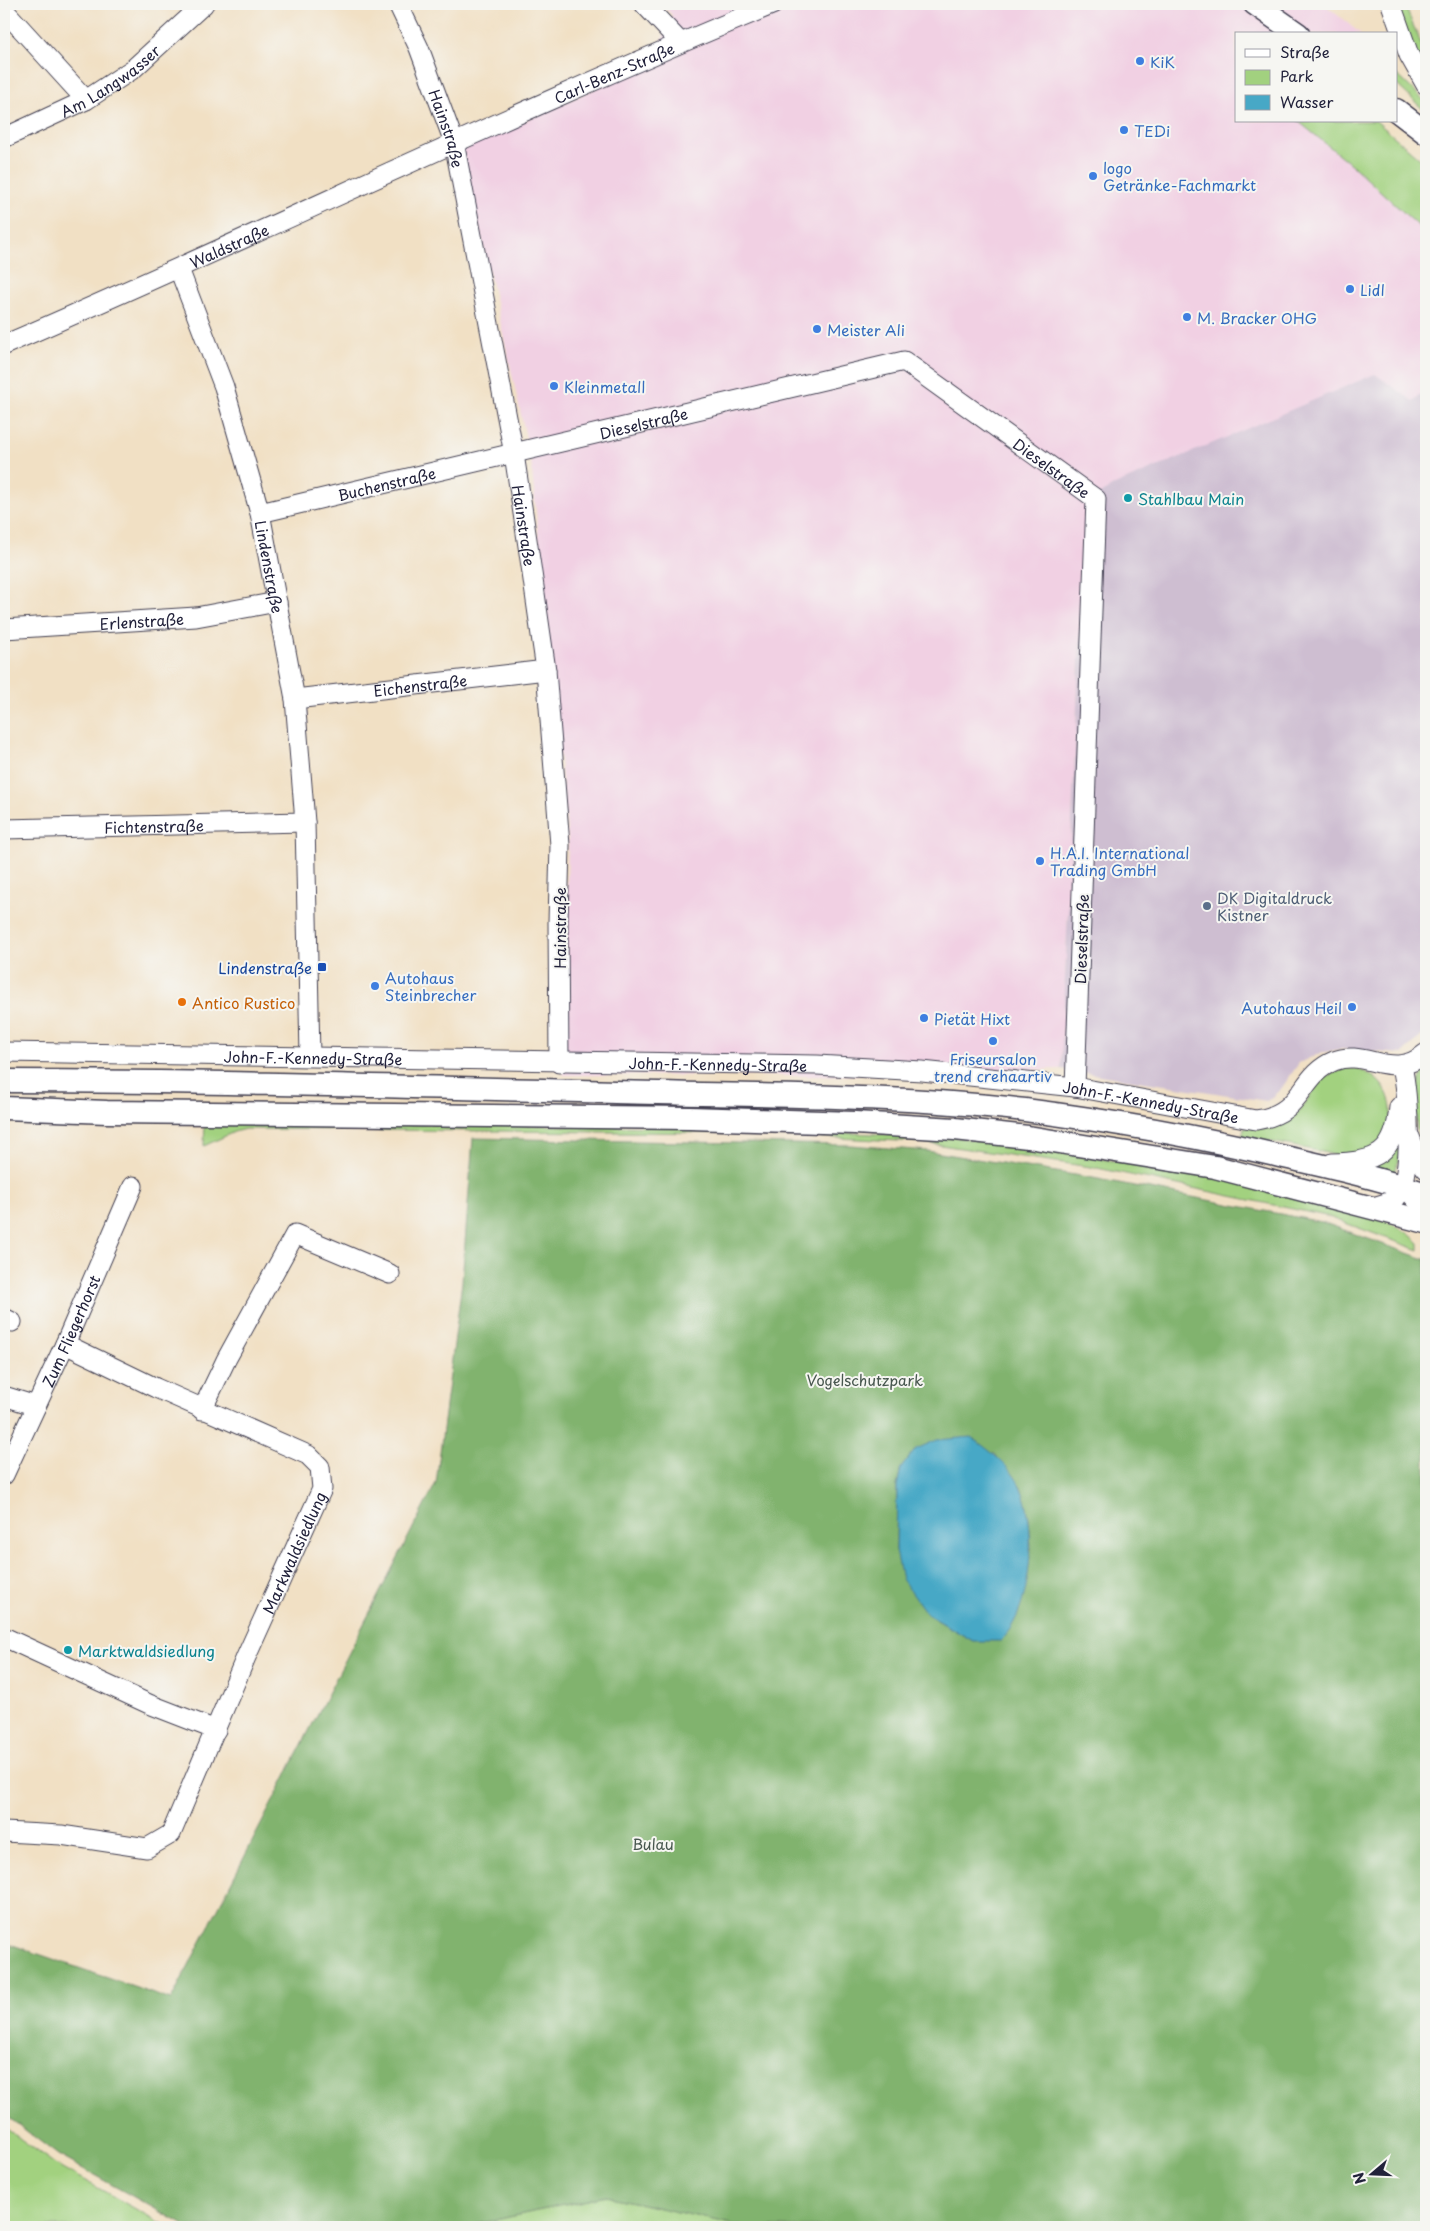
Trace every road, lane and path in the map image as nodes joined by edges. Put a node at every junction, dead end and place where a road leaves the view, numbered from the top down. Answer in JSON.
{"nodes":[{"id":1,"x":204,"y":4,"type":"edge"},
{"id":2,"x":398,"y":4,"type":"edge"},
{"id":3,"x":644,"y":4,"type":"edge"},
{"id":4,"x":774,"y":4,"type":"edge"},
{"id":5,"x":1255,"y":4,"type":"edge"},
{"id":6,"x":1392,"y":4,"type":"edge"},
{"id":7,"x":4,"y":10,"type":"edge"},
{"id":8,"x":1295,"y":32,"type":"edge"},
{"id":9,"x":680,"y":42,"type":"junction"},
{"id":10,"x":1426,"y":85,"type":"edge"},
{"id":11,"x":86,"y":100,"type":"junction"},
{"id":12,"x":1398,"y":112,"type":"edge"},
{"id":13,"x":1426,"y":133,"type":"edge"},
{"id":14,"x":4,"y":138,"type":"edge"},
{"id":15,"x":454,"y":142,"type":"junction"},
{"id":16,"x":179,"y":269,"type":"junction"},
{"id":17,"x":4,"y":345,"type":"edge"},
{"id":18,"x":514,"y":454,"type":"junction"},
{"id":19,"x":260,"y":513,"type":"junction"},
{"id":20,"x":277,"y":602,"type":"junction"},
{"id":21,"x":4,"y":629,"type":"edge"},
{"id":22,"x":546,"y":670,"type":"junction"},
{"id":23,"x":295,"y":699,"type":"junction"},
{"id":24,"x":305,"y":822,"type":"junction"},
{"id":25,"x":4,"y":828,"type":"edge"},
{"id":26,"x":4,"y":1052,"type":"edge"},
{"id":27,"x":1426,"y":1053,"type":"edge"},
{"id":28,"x":310,"y":1056,"type":"junction"},
{"id":29,"x":559,"y":1063,"type":"junction"},
{"id":30,"x":1402,"y":1066,"type":"junction"},
{"id":31,"x":4,"y":1081,"type":"edge"},
{"id":32,"x":1075,"y":1087,"type":"junction"},
{"id":33,"x":4,"y":1108,"type":"edge"},
{"id":34,"x":1408,"y":1133,"type":"junction"},
{"id":35,"x":1316,"y":1164,"type":"junction"},
{"id":36,"x":1426,"y":1169,"type":"edge"},
{"id":37,"x":133,"y":1186,"type":"dead end"},
{"id":38,"x":1404,"y":1186,"type":"junction"},
{"id":39,"x":1426,"y":1194,"type":"edge"},
{"id":40,"x":1371,"y":1208,"type":"junction"},
{"id":41,"x":1426,"y":1211,"type":"edge"},
{"id":42,"x":1426,"y":1222,"type":"edge"},
{"id":43,"x":390,"y":1274,"type":"dead end"},
{"id":44,"x":65,"y":1344,"type":"junction"},
{"id":45,"x":4,"y":1396,"type":"edge"},
{"id":46,"x":36,"y":1406,"type":"junction"},
{"id":47,"x":202,"y":1410,"type":"junction"},
{"id":48,"x":4,"y":1475,"type":"edge"},
{"id":49,"x":4,"y":1637,"type":"edge"},
{"id":50,"x":216,"y":1730,"type":"junction"},
{"id":51,"x":4,"y":1832,"type":"edge"}],
"edges":[{"from":1,"to":11,"type":"street","name":"Am Langwasser"},
{"from":2,"to":15,"type":"street","name":"Hainstraße"},
{"from":3,"to":9,"type":"street"},
{"from":4,"to":9,"type":"street","name":"Carl-Benz-Straße"},
{"from":5,"to":8,"type":"main road"},
{"from":6,"to":10,"type":"street"},
{"from":7,"to":11,"type":"street"},
{"from":9,"to":15,"type":"street","name":"Carl-Benz-Straße"},
{"from":11,"to":14,"type":"street","name":"Am Langwasser"},
{"from":12,"to":13,"type":"main road"},
{"from":15,"to":16,"type":"street","name":"Waldstraße"},
{"from":15,"to":18,"type":"street","name":"Hainstraße"},
{"from":16,"to":17,"type":"street","name":"Waldstraße"},
{"from":16,"to":19,"type":"street","name":"Lindenstraße"},
{"from":18,"to":19,"type":"street","name":"Buchenstraße"},
{"from":18,"to":22,"type":"street","name":"Hainstraße"},
{"from":18,"to":32,"type":"street","name":"Dieselstraße"},
{"from":19,"to":20,"type":"street","name":"Lindenstraße"},
{"from":20,"to":21,"type":"street","name":"Erlenstraße"},
{"from":20,"to":23,"type":"street","name":"Lindenstraße"},
{"from":22,"to":23,"type":"street","name":"Eichenstraße"},
{"from":22,"to":29,"type":"street","name":"Hainstraße"},
{"from":23,"to":24,"type":"street","name":"Lindenstraße"},
{"from":24,"to":25,"type":"street","name":"Fichtenstraße"},
{"from":24,"to":28,"type":"street","name":"Lindenstraße"},
{"from":26,"to":28,"type":"street","name":"John-F.-Kennedy-Straße"},
{"from":27,"to":30,"type":"street"},
{"from":28,"to":29,"type":"street","name":"John-F.-Kennedy-Straße"},
{"from":29,"to":32,"type":"street","name":"John-F.-Kennedy-Straße"},
{"from":30,"to":32,"type":"street","name":"John-F.-Kennedy-Straße"},
{"from":30,"to":34,"type":"street"},
{"from":30,"to":35,"type":"street"},
{"from":31,"to":35,"type":"main road"},
{"from":33,"to":40,"type":"main road"},
{"from":34,"to":36,"type":"street"},
{"from":34,"to":38,"type":"street"},
{"from":35,"to":38,"type":"main road"},
{"from":37,"to":44,"type":"street","name":"Zum Fliegerhorst"},
{"from":38,"to":39,"type":"main road"},
{"from":38,"to":40,"type":"street"},
{"from":38,"to":41,"type":"street"},
{"from":40,"to":42,"type":"main road"},
{"from":43,"to":47,"type":"street"},
{"from":44,"to":46,"type":"street","name":"Zum Fliegerhorst"},
{"from":44,"to":47,"type":"street","name":"Markwaldsiedlung"},
{"from":45,"to":46,"type":"street"},
{"from":46,"to":48,"type":"street","name":"Zum Fliegerhorst"},
{"from":47,"to":50,"type":"street","name":"Markwaldsiedlung"},
{"from":49,"to":50,"type":"street"},
{"from":50,"to":51,"type":"street","name":"Markwaldsiedlung"}]}
